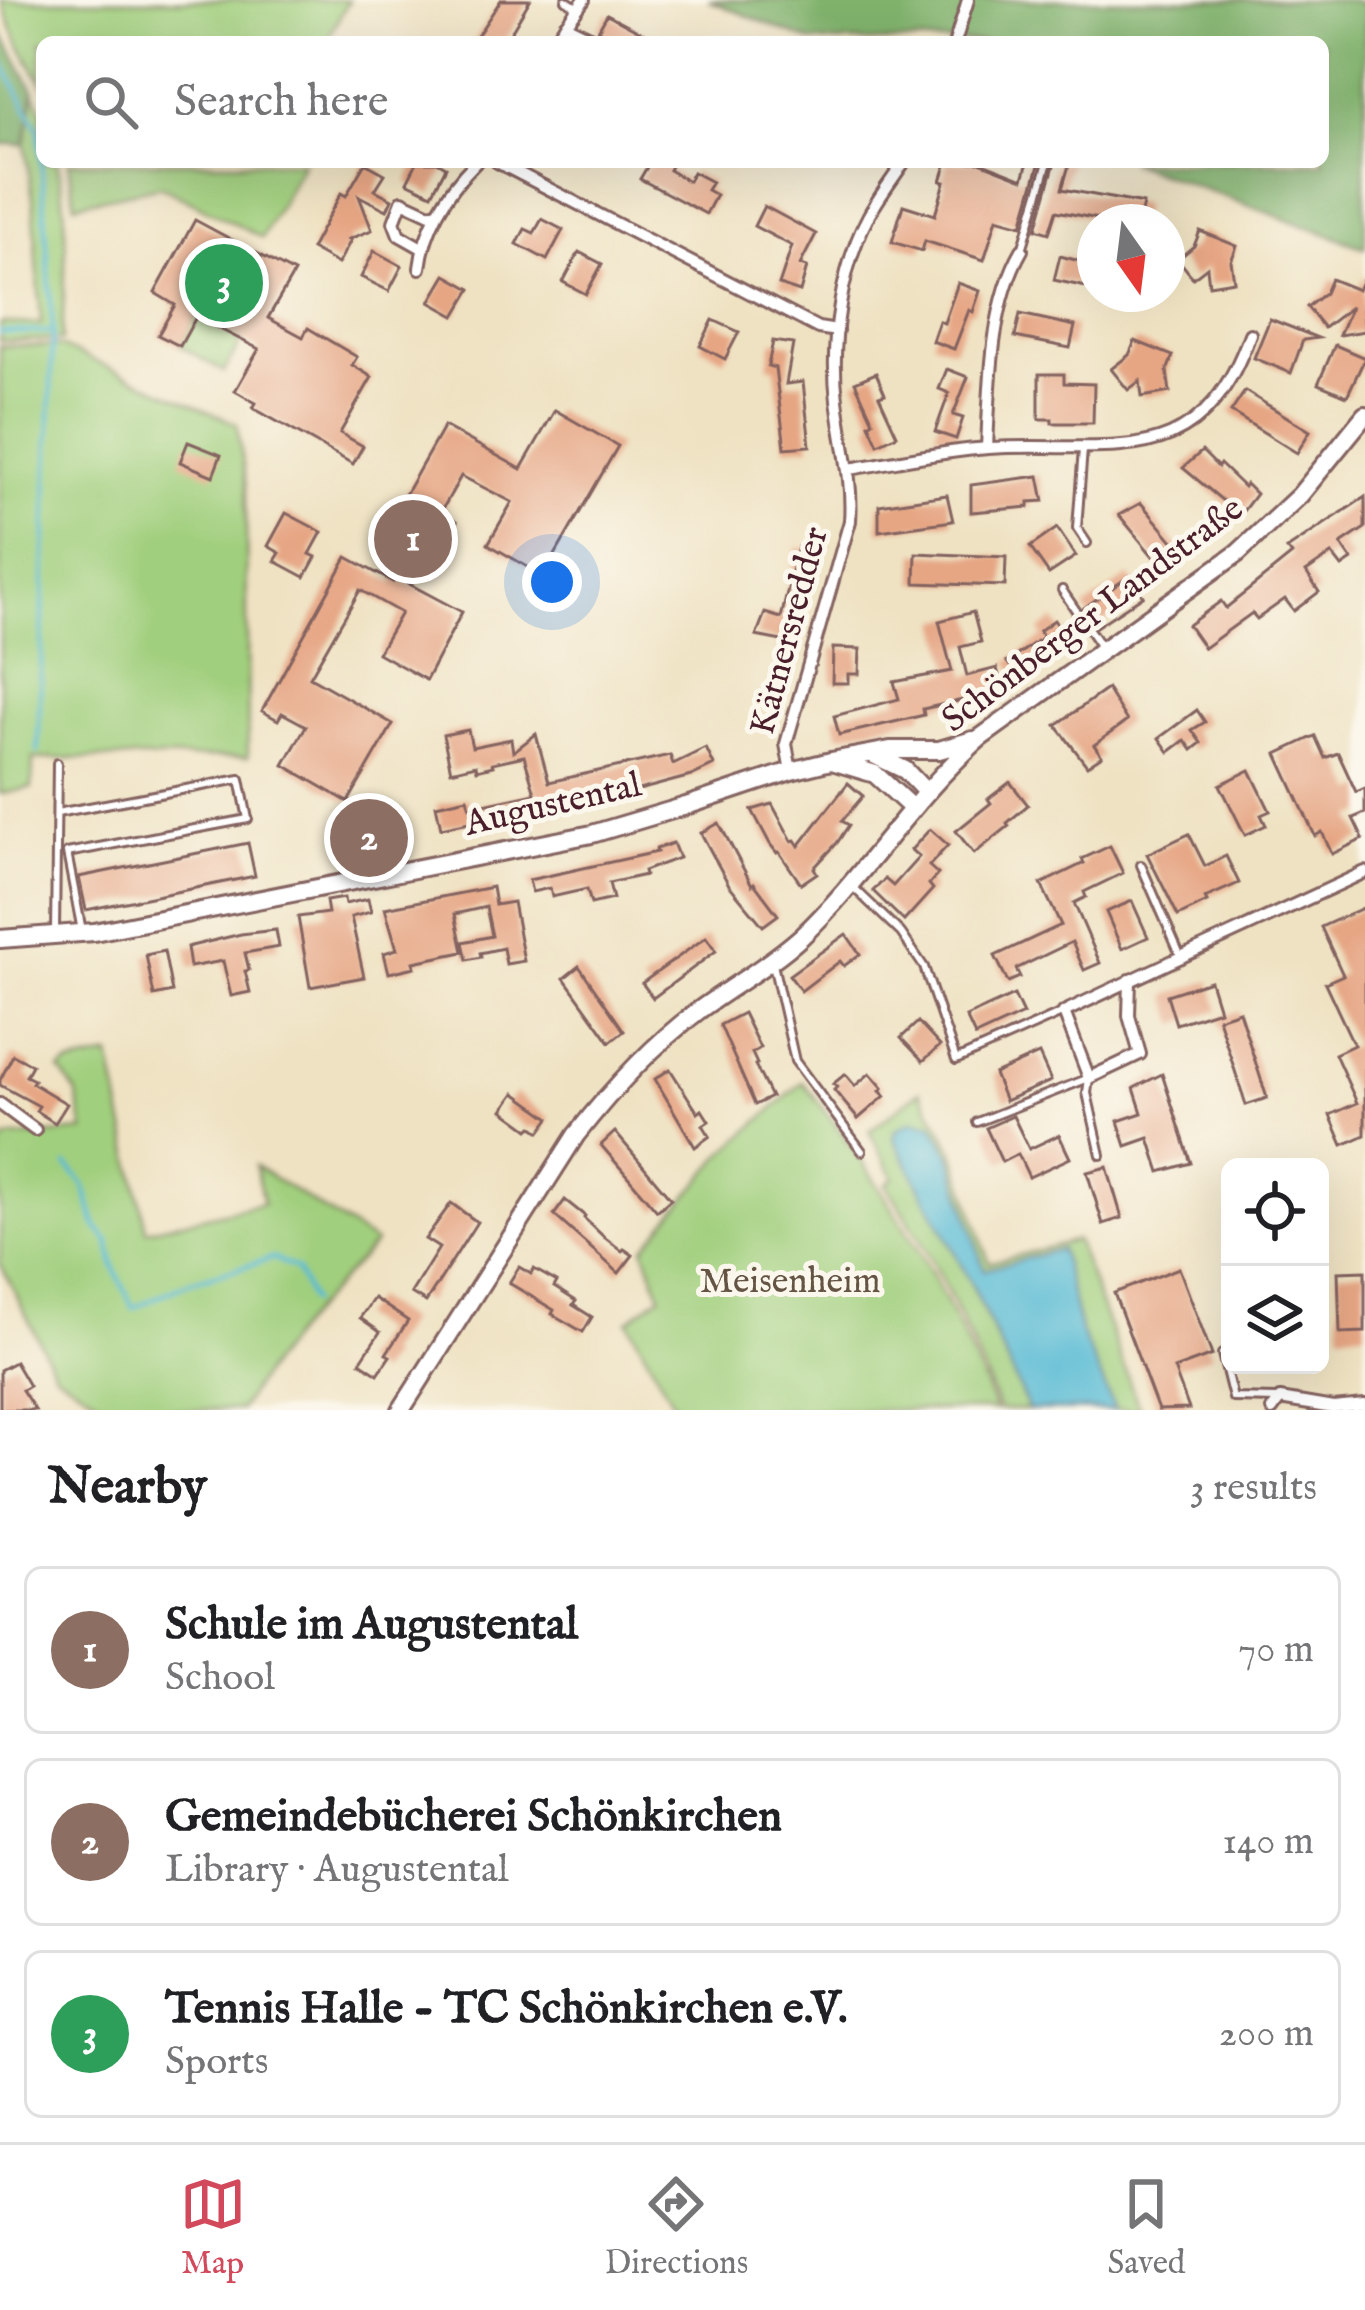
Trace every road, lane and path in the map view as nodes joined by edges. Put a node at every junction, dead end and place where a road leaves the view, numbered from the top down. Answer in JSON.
{"nodes":[{"id":1,"x":566,"y":0,"type":"edge"},
{"id":2,"x":968,"y":0,"type":"edge"},
{"id":3,"x":581,"y":4,"type":"edge"},
{"id":4,"x":565,"y":25,"type":"junction"},
{"id":5,"x":557,"y":36,"type":"edge"},
{"id":6,"x":588,"y":36,"type":"edge"},
{"id":7,"x":958,"y":36,"type":"edge"},
{"id":8,"x":471,"y":168,"type":"edge"},
{"id":9,"x":509,"y":168,"type":"edge"},
{"id":10,"x":900,"y":168,"type":"edge"},
{"id":11,"x":1046,"y":168,"type":"edge"},
{"id":12,"x":437,"y":212,"type":"junction"},
{"id":13,"x":422,"y":248,"type":"junction"},
{"id":14,"x":1022,"y":250,"type":"joint"},
{"id":15,"x":420,"y":268,"type":"dead end"},
{"id":16,"x":837,"y":331,"type":"junction"},
{"id":17,"x":1250,"y":334,"type":"dead end"},
{"id":18,"x":1365,"y":416,"type":"edge"},
{"id":19,"x":987,"y":448,"type":"junction"},
{"id":20,"x":1083,"y":449,"type":"junction"},
{"id":21,"x":849,"y":469,"type":"junction"},
{"id":22,"x":1087,"y":543,"type":"dead end"},
{"id":23,"x":1062,"y":590,"type":"dead end"},
{"id":24,"x":1103,"y":650,"type":"junction"},
{"id":25,"x":980,"y":738,"type":"junction"},
{"id":26,"x":867,"y":752,"type":"junction"},
{"id":27,"x":831,"y":761,"type":"junction"},
{"id":28,"x":57,"y":763,"type":"dead end"},
{"id":29,"x":791,"y":771,"type":"junction"},
{"id":30,"x":926,"y":792,"type":"junction"},
{"id":31,"x":912,"y":808,"type":"junction"},
{"id":32,"x":57,"y":813,"type":"junction"},
{"id":33,"x":1141,"y":865,"type":"dead end"},
{"id":34,"x":1365,"y":872,"type":"edge"},
{"id":35,"x":849,"y":883,"type":"junction"},
{"id":36,"x":83,"y":934,"type":"junction"},
{"id":37,"x":55,"y":937,"type":"junction"},
{"id":38,"x":0,"y":939,"type":"edge"},
{"id":39,"x":1181,"y":957,"type":"junction"},
{"id":40,"x":772,"y":960,"type":"junction"},
{"id":41,"x":1130,"y":980,"type":"junction"},
{"id":42,"x":1064,"y":1012,"type":"junction"},
{"id":43,"x":1089,"y":1078,"type":"junction"},
{"id":44,"x":0,"y":1104,"type":"edge"},
{"id":45,"x":977,"y":1122,"type":"dead end"},
{"id":46,"x":35,"y":1130,"type":"dead end"},
{"id":47,"x":862,"y":1150,"type":"dead end"},
{"id":48,"x":1101,"y":1154,"type":"dead end"},
{"id":49,"x":1227,"y":1374,"type":"edge"},
{"id":50,"x":1276,"y":1404,"type":"edge"},
{"id":51,"x":1365,"y":1405,"type":"edge"},
{"id":52,"x":400,"y":1410,"type":"edge"}],
"edges":[{"from":1,"to":3,"type":"lane"},
{"from":2,"to":7,"type":"street"},
{"from":3,"to":4,"type":"street"},
{"from":4,"to":5,"type":"street"},
{"from":4,"to":6,"type":"street"},
{"from":8,"to":12,"type":"street"},
{"from":9,"to":16,"type":"street"},
{"from":10,"to":16,"type":"street","name":"Kätnersredder"},
{"from":11,"to":14,"type":"lane"},
{"from":12,"to":13,"type":"street"},
{"from":12,"to":13,"type":"street"},
{"from":13,"to":15,"type":"street"},
{"from":14,"to":19,"type":"street"},
{"from":16,"to":21,"type":"street","name":"Kätnersredder"},
{"from":17,"to":20,"type":"street"},
{"from":18,"to":24,"type":"main road","name":"Schönberger Landstraße"},
{"from":19,"to":20,"type":"street"},
{"from":19,"to":21,"type":"street"},
{"from":20,"to":22,"type":"lane"},
{"from":21,"to":29,"type":"street","name":"Kätnersredder"},
{"from":23,"to":24,"type":"lane"},
{"from":24,"to":25,"type":"main road","name":"Schönberger Landstraße"},
{"from":25,"to":26,"type":"main road","name":"Augustental"},
{"from":25,"to":30,"type":"main road","name":"Schönberger Landstraße"},
{"from":26,"to":27,"type":"main road","name":"Augustental"},
{"from":26,"to":30,"type":"main road"},
{"from":27,"to":29,"type":"main road","name":"Augustental"},
{"from":27,"to":31,"type":"main road"},
{"from":28,"to":32,"type":"lane"},
{"from":29,"to":36,"type":"main road","name":"Augustental"},
{"from":30,"to":31,"type":"main road","name":"Schönberger Landstraße"},
{"from":31,"to":35,"type":"main road","name":"Schönberger Landstraße"},
{"from":32,"to":36,"type":"lane"},
{"from":32,"to":37,"type":"lane"},
{"from":33,"to":39,"type":"lane"},
{"from":34,"to":39,"type":"street"},
{"from":35,"to":40,"type":"main road","name":"Schönberger Landstraße"},
{"from":35,"to":42,"type":"lane"},
{"from":36,"to":37,"type":"main road","name":"Augustental"},
{"from":37,"to":38,"type":"main road","name":"Augustental"},
{"from":39,"to":41,"type":"street"},
{"from":40,"to":47,"type":"lane"},
{"from":40,"to":52,"type":"main road","name":"Schönberger Landstraße"},
{"from":41,"to":42,"type":"street"},
{"from":41,"to":43,"type":"street"},
{"from":42,"to":43,"type":"street"},
{"from":43,"to":45,"type":"lane"},
{"from":43,"to":48,"type":"lane"},
{"from":44,"to":46,"type":"street"},
{"from":49,"to":50,"type":"lane"},
{"from":50,"to":51,"type":"street"}]}
